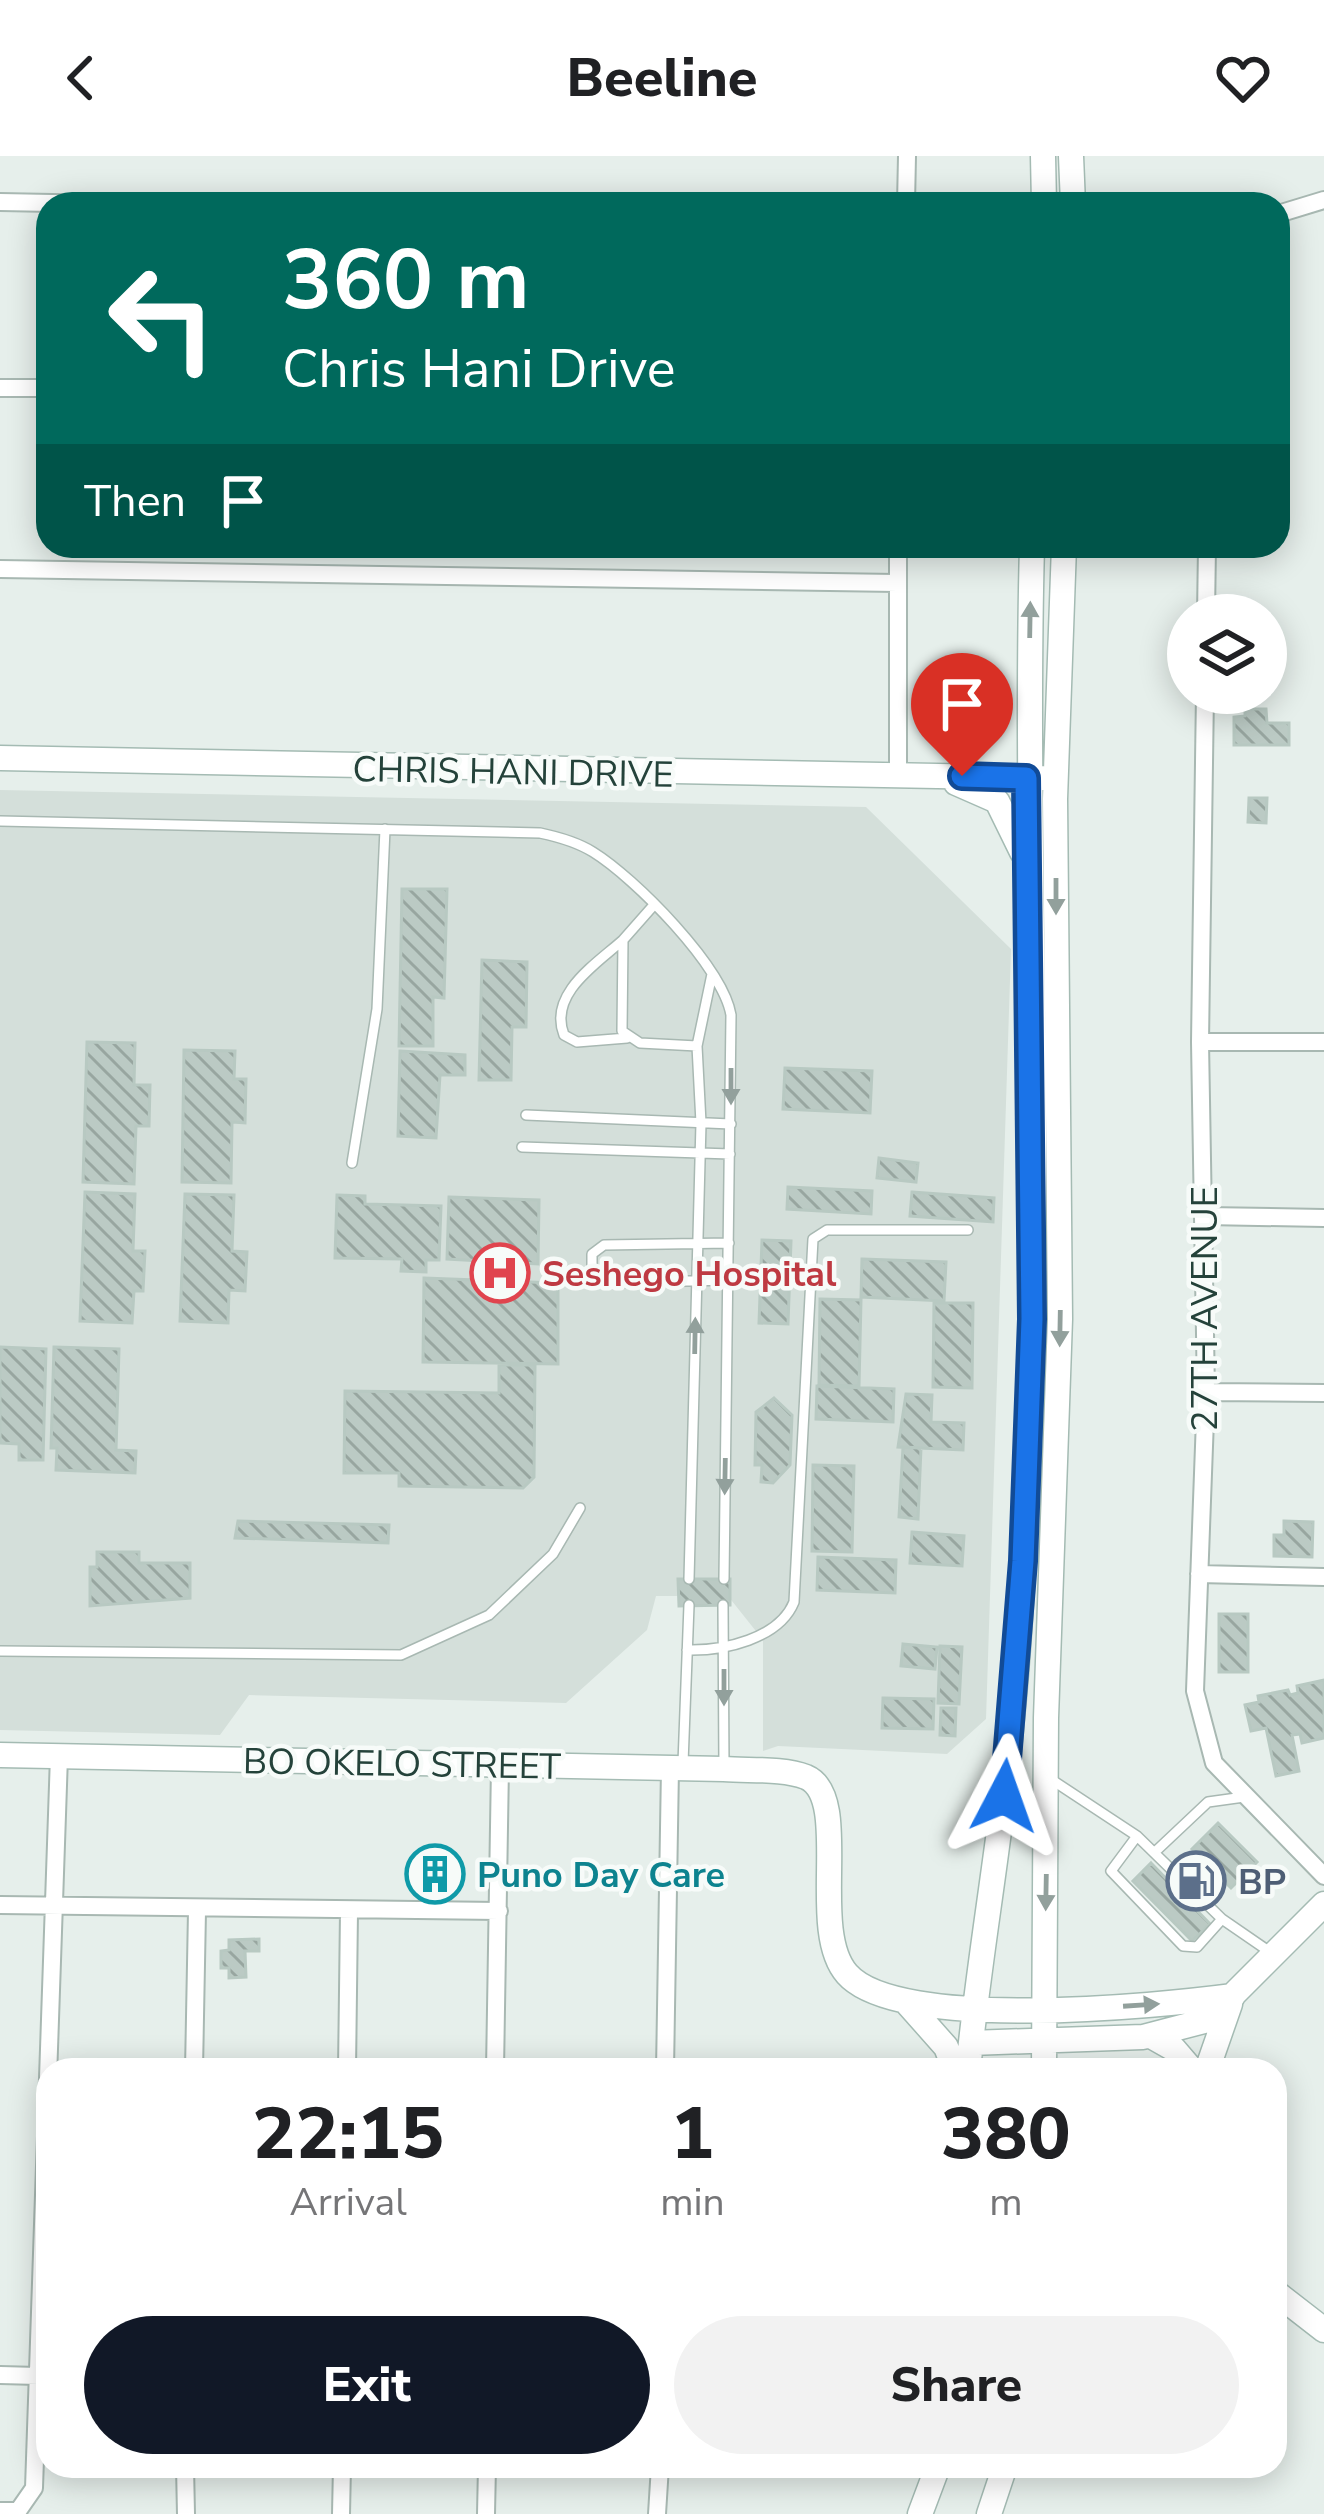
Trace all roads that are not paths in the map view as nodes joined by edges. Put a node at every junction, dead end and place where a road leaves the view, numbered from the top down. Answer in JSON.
{"nodes":[{"id":1,"x":909,"y":156,"type":"edge"},
{"id":2,"x":1043,"y":156,"type":"edge"},
{"id":3,"x":1071,"y":156,"type":"edge"},
{"id":4,"x":907,"y":192,"type":"edge"},
{"id":5,"x":1044,"y":192,"type":"edge"},
{"id":6,"x":1072,"y":192,"type":"edge"},
{"id":7,"x":1324,"y":200,"type":"edge"},
{"id":8,"x":0,"y":202,"type":"edge"},
{"id":9,"x":36,"y":203,"type":"edge"},
{"id":10,"x":1290,"y":210,"type":"edge"},
{"id":11,"x":0,"y":388,"type":"edge"},
{"id":12,"x":36,"y":388,"type":"edge"},
{"id":13,"x":898,"y":558,"type":"edge"},
{"id":14,"x":1032,"y":558,"type":"edge"},
{"id":15,"x":1064,"y":558,"type":"edge"},
{"id":16,"x":1207,"y":558,"type":"edge"},
{"id":17,"x":0,"y":569,"type":"edge"},
{"id":18,"x":897,"y":583,"type":"junction"},
{"id":19,"x":1206,"y":594,"type":"edge"},
{"id":20,"x":1205,"y":714,"type":"edge"},
{"id":21,"x":0,"y":758,"type":"edge"},
{"id":22,"x":929,"y":775,"type":"junction"},
{"id":23,"x":898,"y":777,"type":"junction"},
{"id":24,"x":1026,"y":778,"type":"junction"},
{"id":25,"x":1056,"y":778,"type":"junction"},
{"id":26,"x":0,"y":821,"type":"edge"},
{"id":27,"x":385,"y":829,"type":"junction"},
{"id":28,"x":1027,"y":866,"type":"junction"},
{"id":29,"x":653,"y":906,"type":"junction"},
{"id":30,"x":623,"y":940,"type":"junction"},
{"id":31,"x":712,"y":974,"type":"junction"},
{"id":32,"x":627,"y":1038,"type":"junction"},
{"id":33,"x":1200,"y":1042,"type":"junction"},
{"id":34,"x":1324,"y":1042,"type":"edge"},
{"id":35,"x":697,"y":1046,"type":"junction"},
{"id":36,"x":526,"y":1115,"type":"dead end"},
{"id":37,"x":700,"y":1123,"type":"junction"},
{"id":38,"x":731,"y":1124,"type":"junction"},
{"id":39,"x":522,"y":1148,"type":"dead end"},
{"id":40,"x":700,"y":1153,"type":"junction"},
{"id":41,"x":730,"y":1154,"type":"junction"},
{"id":42,"x":352,"y":1163,"type":"dead end"},
{"id":43,"x":1205,"y":1216,"type":"junction"},
{"id":44,"x":1324,"y":1218,"type":"edge"},
{"id":45,"x":968,"y":1230,"type":"dead end"},
{"id":46,"x":729,"y":1243,"type":"junction"},
{"id":47,"x":698,"y":1244,"type":"junction"},
{"id":48,"x":697,"y":1280,"type":"junction"},
{"id":49,"x":729,"y":1280,"type":"junction"},
{"id":50,"x":1206,"y":1392,"type":"junction"},
{"id":51,"x":1324,"y":1394,"type":"edge"},
{"id":52,"x":580,"y":1508,"type":"dead end"},
{"id":53,"x":1199,"y":1574,"type":"junction"},
{"id":54,"x":1324,"y":1576,"type":"edge"},
{"id":55,"x":689,"y":1579,"type":"dead end"},
{"id":56,"x":724,"y":1579,"type":"dead end"},
{"id":57,"x":689,"y":1605,"type":"dead end"},
{"id":58,"x":724,"y":1605,"type":"dead end"},
{"id":59,"x":687,"y":1650,"type":"junction"},
{"id":60,"x":724,"y":1651,"type":"junction"},
{"id":61,"x":0,"y":1652,"type":"edge"},
{"id":62,"x":0,"y":1755,"type":"edge"},
{"id":63,"x":59,"y":1756,"type":"junction"},
{"id":64,"x":500,"y":1766,"type":"junction"},
{"id":65,"x":676,"y":1768,"type":"junction"},
{"id":66,"x":724,"y":1769,"type":"junction"},
{"id":67,"x":1046,"y":1778,"type":"junction"},
{"id":68,"x":1247,"y":1797,"type":"junction"},
{"id":69,"x":1137,"y":1836,"type":"junction"},
{"id":70,"x":1156,"y":1851,"type":"junction"},
{"id":71,"x":1324,"y":1876,"type":"edge"},
{"id":72,"x":1324,"y":1904,"type":"edge"},
{"id":73,"x":0,"y":1905,"type":"edge"},
{"id":74,"x":52,"y":1905,"type":"junction"},
{"id":75,"x":197,"y":1911,"type":"junction"},
{"id":76,"x":499,"y":1911,"type":"junction"},
{"id":77,"x":349,"y":1912,"type":"junction"},
{"id":78,"x":1222,"y":1918,"type":"junction"},
{"id":79,"x":1275,"y":1955,"type":"junction"},
{"id":80,"x":1233,"y":1996,"type":"junction"},
{"id":81,"x":907,"y":2003,"type":"junction"},
{"id":82,"x":1048,"y":2007,"type":"junction"},
{"id":83,"x":974,"y":2009,"type":"junction"},
{"id":84,"x":1151,"y":2036,"type":"junction"},
{"id":85,"x":1045,"y":2042,"type":"junction"},
{"id":86,"x":970,"y":2043,"type":"junction"},
{"id":87,"x":47,"y":2058,"type":"edge"},
{"id":88,"x":194,"y":2058,"type":"edge"},
{"id":89,"x":347,"y":2058,"type":"edge"},
{"id":90,"x":495,"y":2058,"type":"edge"},
{"id":91,"x":665,"y":2058,"type":"edge"},
{"id":92,"x":950,"y":2058,"type":"edge"},
{"id":93,"x":969,"y":2058,"type":"edge"},
{"id":94,"x":1045,"y":2058,"type":"edge"},
{"id":95,"x":1178,"y":2058,"type":"edge"},
{"id":96,"x":1211,"y":2058,"type":"edge"},
{"id":97,"x":1287,"y":2301,"type":"edge"},
{"id":98,"x":1324,"y":2330,"type":"edge"},
{"id":99,"x":0,"y":2375,"type":"edge"},
{"id":100,"x":36,"y":2376,"type":"edge"},
{"id":101,"x":36,"y":2432,"type":"edge"},
{"id":102,"x":185,"y":2478,"type":"edge"},
{"id":103,"x":342,"y":2478,"type":"edge"},
{"id":104,"x":486,"y":2478,"type":"edge"},
{"id":105,"x":659,"y":2478,"type":"edge"},
{"id":106,"x":934,"y":2478,"type":"edge"},
{"id":107,"x":1001,"y":2478,"type":"edge"},
{"id":108,"x":0,"y":2511,"type":"edge"},
{"id":109,"x":186,"y":2514,"type":"edge"},
{"id":110,"x":341,"y":2514,"type":"edge"},
{"id":111,"x":485,"y":2514,"type":"edge"},
{"id":112,"x":657,"y":2514,"type":"edge"},
{"id":113,"x":920,"y":2514,"type":"edge"},
{"id":114,"x":989,"y":2514,"type":"edge"}],
"edges":[{"from":1,"to":4,"type":"street"},
{"from":2,"to":5,"type":"main road"},
{"from":3,"to":6,"type":"main road"},
{"from":7,"to":10,"type":"street"},
{"from":8,"to":9,"type":"street"},
{"from":11,"to":12,"type":"street"},
{"from":13,"to":18,"type":"street"},
{"from":24,"to":14,"type":"main road","one_way":true},
{"from":15,"to":25,"type":"main road"},
{"from":16,"to":19,"type":"street"},
{"from":17,"to":18,"type":"street"},
{"from":18,"to":23,"type":"street"},
{"from":20,"to":33,"type":"street","name":"27TH AVENUE"},
{"from":21,"to":23,"type":"main road","name":"CHRIS HANI DRIVE"},
{"from":22,"to":23,"type":"main road","name":"CHRIS HANI DRIVE"},
{"from":22,"to":24,"type":"main road","name":"CHRIS HANI DRIVE"},
{"from":22,"to":28,"type":"main road"},
{"from":24,"to":25,"type":"main road","name":"CHRIS HANI DRIVE"},
{"from":24,"to":28,"type":"main road"},
{"from":25,"to":67,"type":"main road","one_way":true},
{"from":26,"to":27,"type":"lane"},
{"from":27,"to":29,"type":"lane"},
{"from":27,"to":42,"type":"lane"},
{"from":28,"to":83,"type":"main road"},
{"from":29,"to":30,"type":"lane"},
{"from":29,"to":31,"type":"lane"},
{"from":30,"to":32,"type":"lane"},
{"from":30,"to":32,"type":"lane"},
{"from":31,"to":35,"type":"lane"},
{"from":31,"to":38,"type":"lane","one_way":true},
{"from":32,"to":35,"type":"lane"},
{"from":33,"to":34,"type":"street"},
{"from":33,"to":43,"type":"street","name":"27TH AVENUE"},
{"from":35,"to":37,"type":"lane"},
{"from":36,"to":37,"type":"lane"},
{"from":37,"to":38,"type":"lane"},
{"from":37,"to":40,"type":"lane"},
{"from":38,"to":41,"type":"lane"},
{"from":39,"to":40,"type":"lane"},
{"from":40,"to":41,"type":"lane"},
{"from":40,"to":47,"type":"lane"},
{"from":41,"to":46,"type":"lane"},
{"from":43,"to":44,"type":"street"},
{"from":43,"to":50,"type":"street","name":"27TH AVENUE"},
{"from":45,"to":60,"type":"lane"},
{"from":46,"to":47,"type":"lane"},
{"from":46,"to":49,"type":"lane"},
{"from":47,"to":48,"type":"lane"},
{"from":47,"to":48,"type":"lane"},
{"from":48,"to":49,"type":"lane"},
{"from":55,"to":48,"type":"lane","one_way":true},
{"from":49,"to":56,"type":"lane","one_way":true},
{"from":50,"to":51,"type":"street"},
{"from":50,"to":53,"type":"street","name":"27TH AVENUE"},
{"from":52,"to":61,"type":"lane"},
{"from":53,"to":54,"type":"street"},
{"from":53,"to":68,"type":"street","name":"27TH AVENUE"},
{"from":57,"to":59,"type":"lane"},
{"from":58,"to":60,"type":"lane"},
{"from":59,"to":60,"type":"lane"},
{"from":59,"to":65,"type":"lane"},
{"from":60,"to":66,"type":"lane","one_way":true},
{"from":62,"to":63,"type":"main road","name":"BO OKELO STREET"},
{"from":63,"to":64,"type":"main road","name":"BO OKELO STREET"},
{"from":63,"to":74,"type":"street"},
{"from":64,"to":65,"type":"main road","name":"BO OKELO STREET"},
{"from":64,"to":76,"type":"street"},
{"from":65,"to":66,"type":"main road","name":"BO OKELO STREET"},
{"from":65,"to":91,"type":"street"},
{"from":66,"to":81,"type":"main road","name":"BO OKELO STREET"},
{"from":67,"to":69,"type":"lane"},
{"from":67,"to":82,"type":"main road","one_way":true},
{"from":68,"to":70,"type":"lane"},
{"from":68,"to":71,"type":"street","name":"27TH AVENUE"},
{"from":69,"to":70,"type":"lane"},
{"from":69,"to":78,"type":"lane"},
{"from":70,"to":78,"type":"lane"},
{"from":72,"to":79,"type":"main road"},
{"from":73,"to":74,"type":"street"},
{"from":74,"to":75,"type":"street"},
{"from":74,"to":87,"type":"street"},
{"from":75,"to":77,"type":"street"},
{"from":75,"to":88,"type":"street"},
{"from":76,"to":77,"type":"street"},
{"from":76,"to":90,"type":"street"},
{"from":77,"to":89,"type":"street"},
{"from":78,"to":79,"type":"lane"},
{"from":79,"to":80,"type":"main road"},
{"from":82,"to":80,"type":"main road","one_way":true},
{"from":80,"to":84,"type":"main road"},
{"from":80,"to":96,"type":"main road"},
{"from":81,"to":83,"type":"main road"},
{"from":81,"to":92,"type":"main road"},
{"from":82,"to":83,"type":"main road"},
{"from":82,"to":85,"type":"main road"},
{"from":83,"to":86,"type":"main road"},
{"from":84,"to":85,"type":"main road"},
{"from":84,"to":95,"type":"main road"},
{"from":85,"to":86,"type":"main road"},
{"from":85,"to":94,"type":"main road"},
{"from":86,"to":93,"type":"main road"},
{"from":97,"to":98,"type":"main road"},
{"from":99,"to":100,"type":"street"},
{"from":101,"to":108,"type":"street"},
{"from":102,"to":109,"type":"street"},
{"from":103,"to":110,"type":"street"},
{"from":104,"to":111,"type":"street"},
{"from":105,"to":112,"type":"street"},
{"from":106,"to":113,"type":"main road"},
{"from":107,"to":114,"type":"main road"}]}
